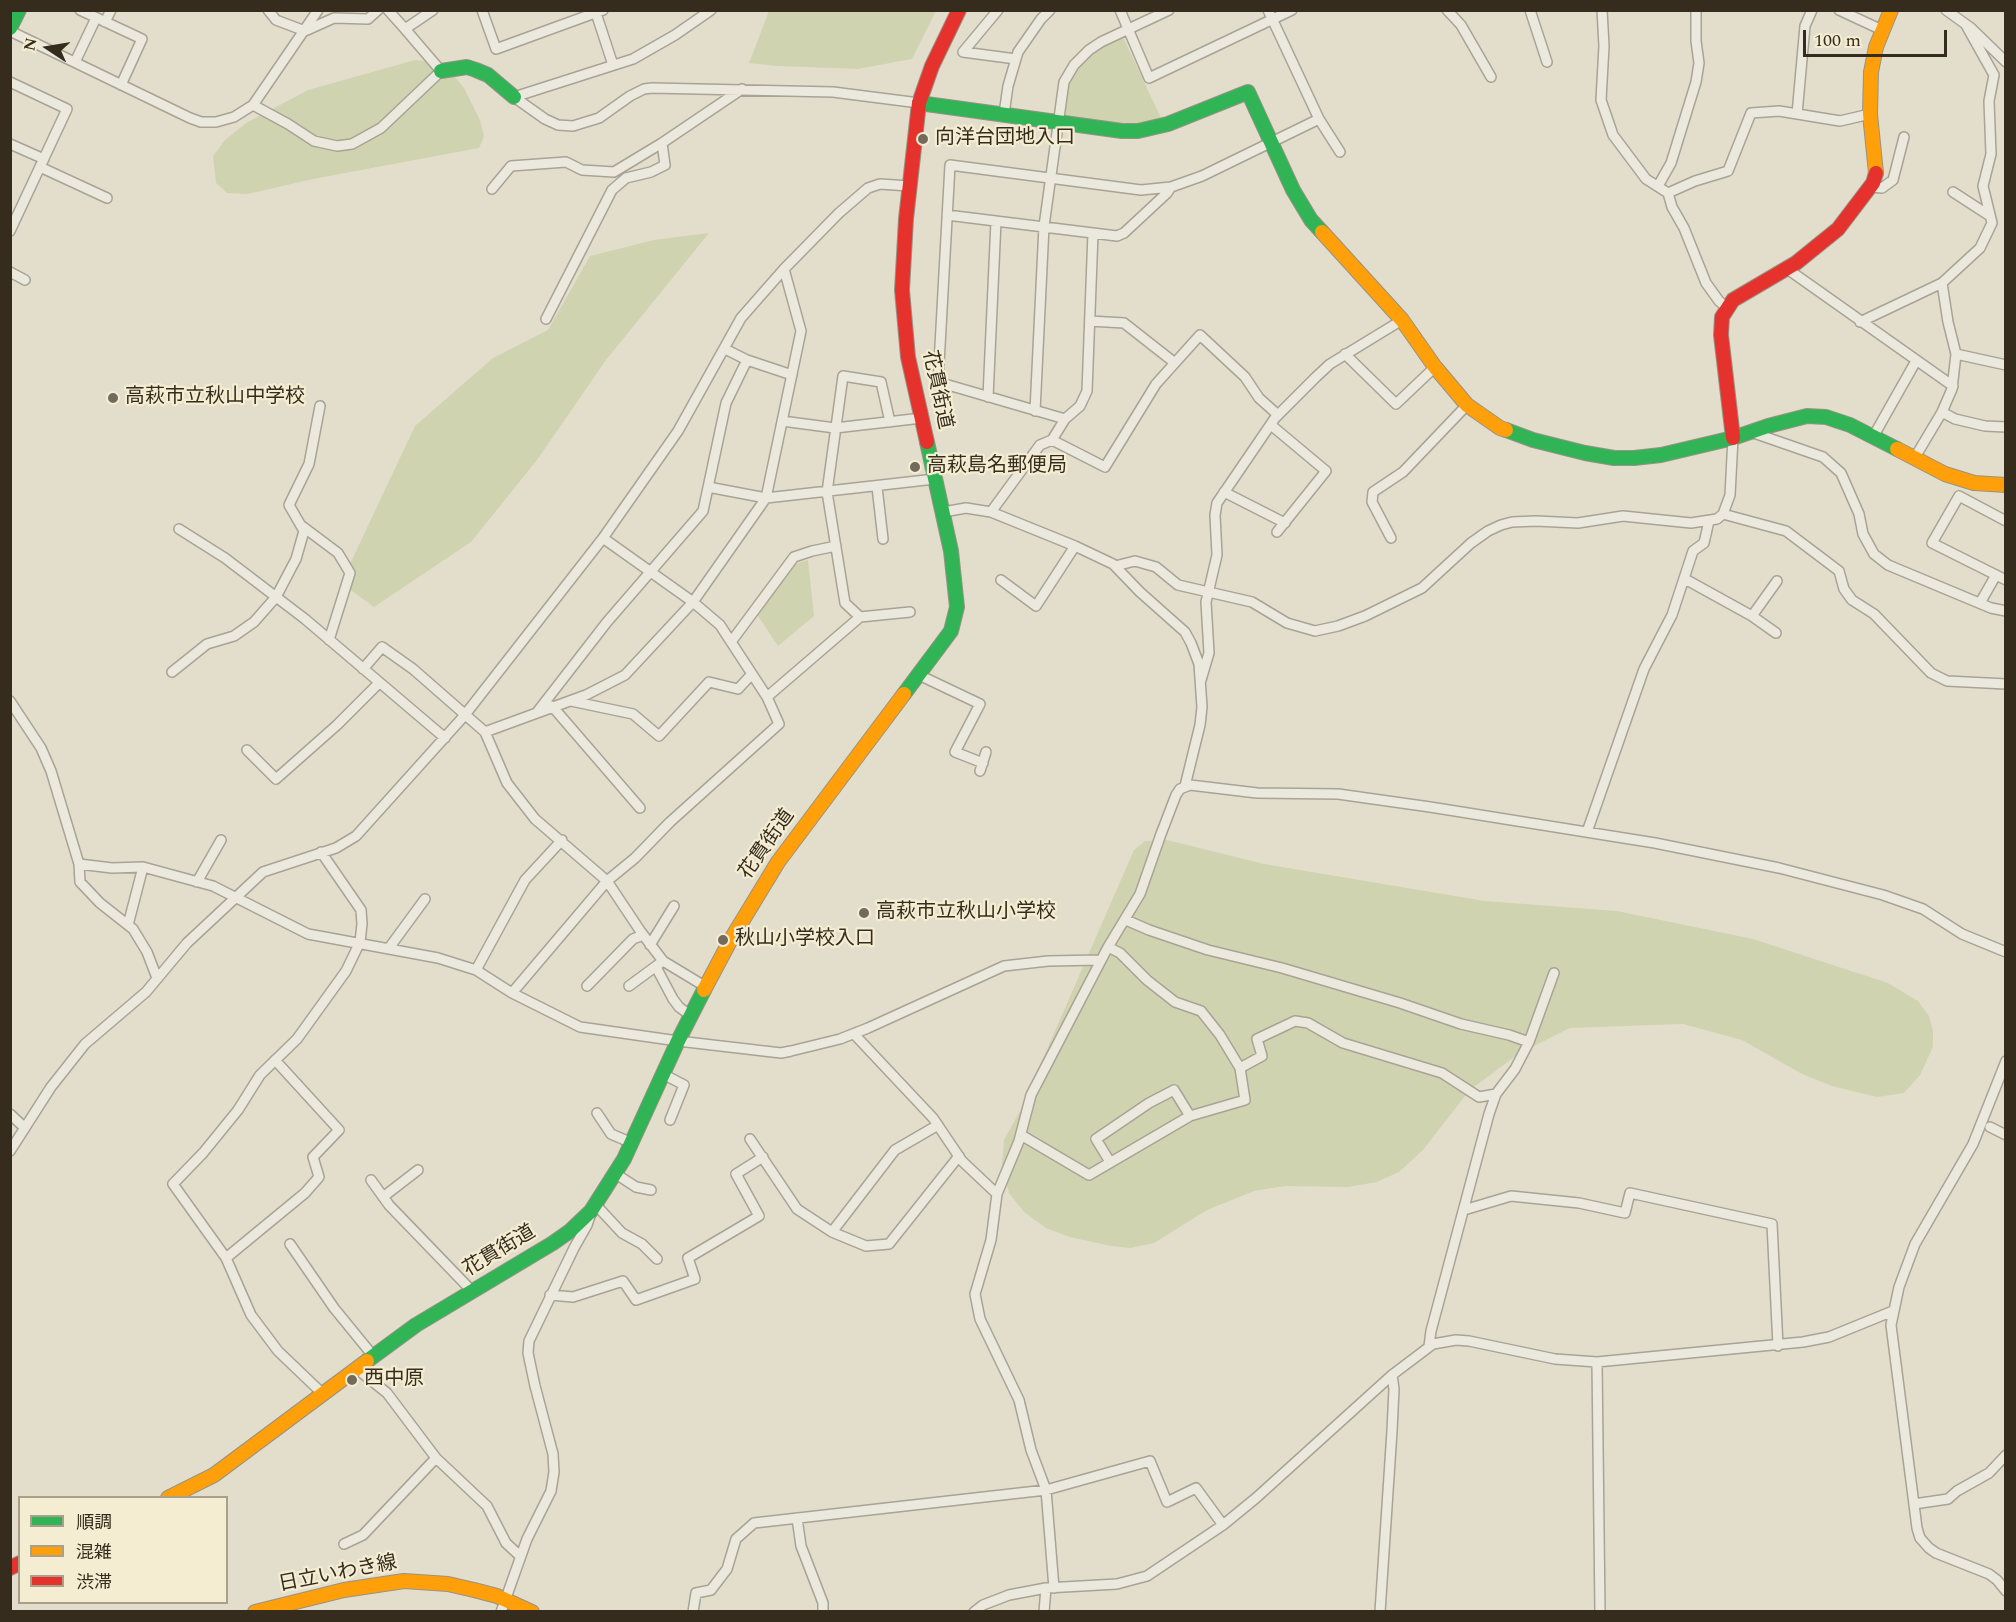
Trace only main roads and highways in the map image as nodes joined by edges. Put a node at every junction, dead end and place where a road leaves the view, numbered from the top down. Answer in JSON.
{"nodes":[{"id":1,"x":19,"y":10,"type":"edge"},
{"id":2,"x":959,"y":10,"type":"edge"},
{"id":3,"x":1891,"y":10,"type":"edge"},
{"id":4,"x":10,"y":30,"type":"edge"},
{"id":5,"x":441,"y":71,"type":"road end"},
{"id":6,"x":514,"y":97,"type":"road end"},
{"id":7,"x":919,"y":103,"type":"junction"},
{"id":8,"x":1733,"y":438,"type":"junction"},
{"id":9,"x":2006,"y":485,"type":"edge"},
{"id":10,"x":170,"y":1496,"type":"edge"},
{"id":11,"x":503,"y":1606,"type":"edge"},
{"id":12,"x":255,"y":1611,"type":"edge"},
{"id":13,"x":532,"y":1611,"type":"edge"}],
"edges":[{"from":1,"to":4,"type":"main road"},
{"from":2,"to":7,"type":"main road","name":"花貫街道"},
{"from":3,"to":8,"type":"main road"},
{"from":5,"to":6,"type":"main road"},
{"from":7,"to":8,"type":"main road"},
{"from":7,"to":10,"type":"main road","name":"花貫街道"},
{"from":8,"to":9,"type":"main road"},
{"from":11,"to":12,"type":"main road","name":"日立いわき線"},
{"from":11,"to":13,"type":"main road","name":"日立いわき線"}]}
